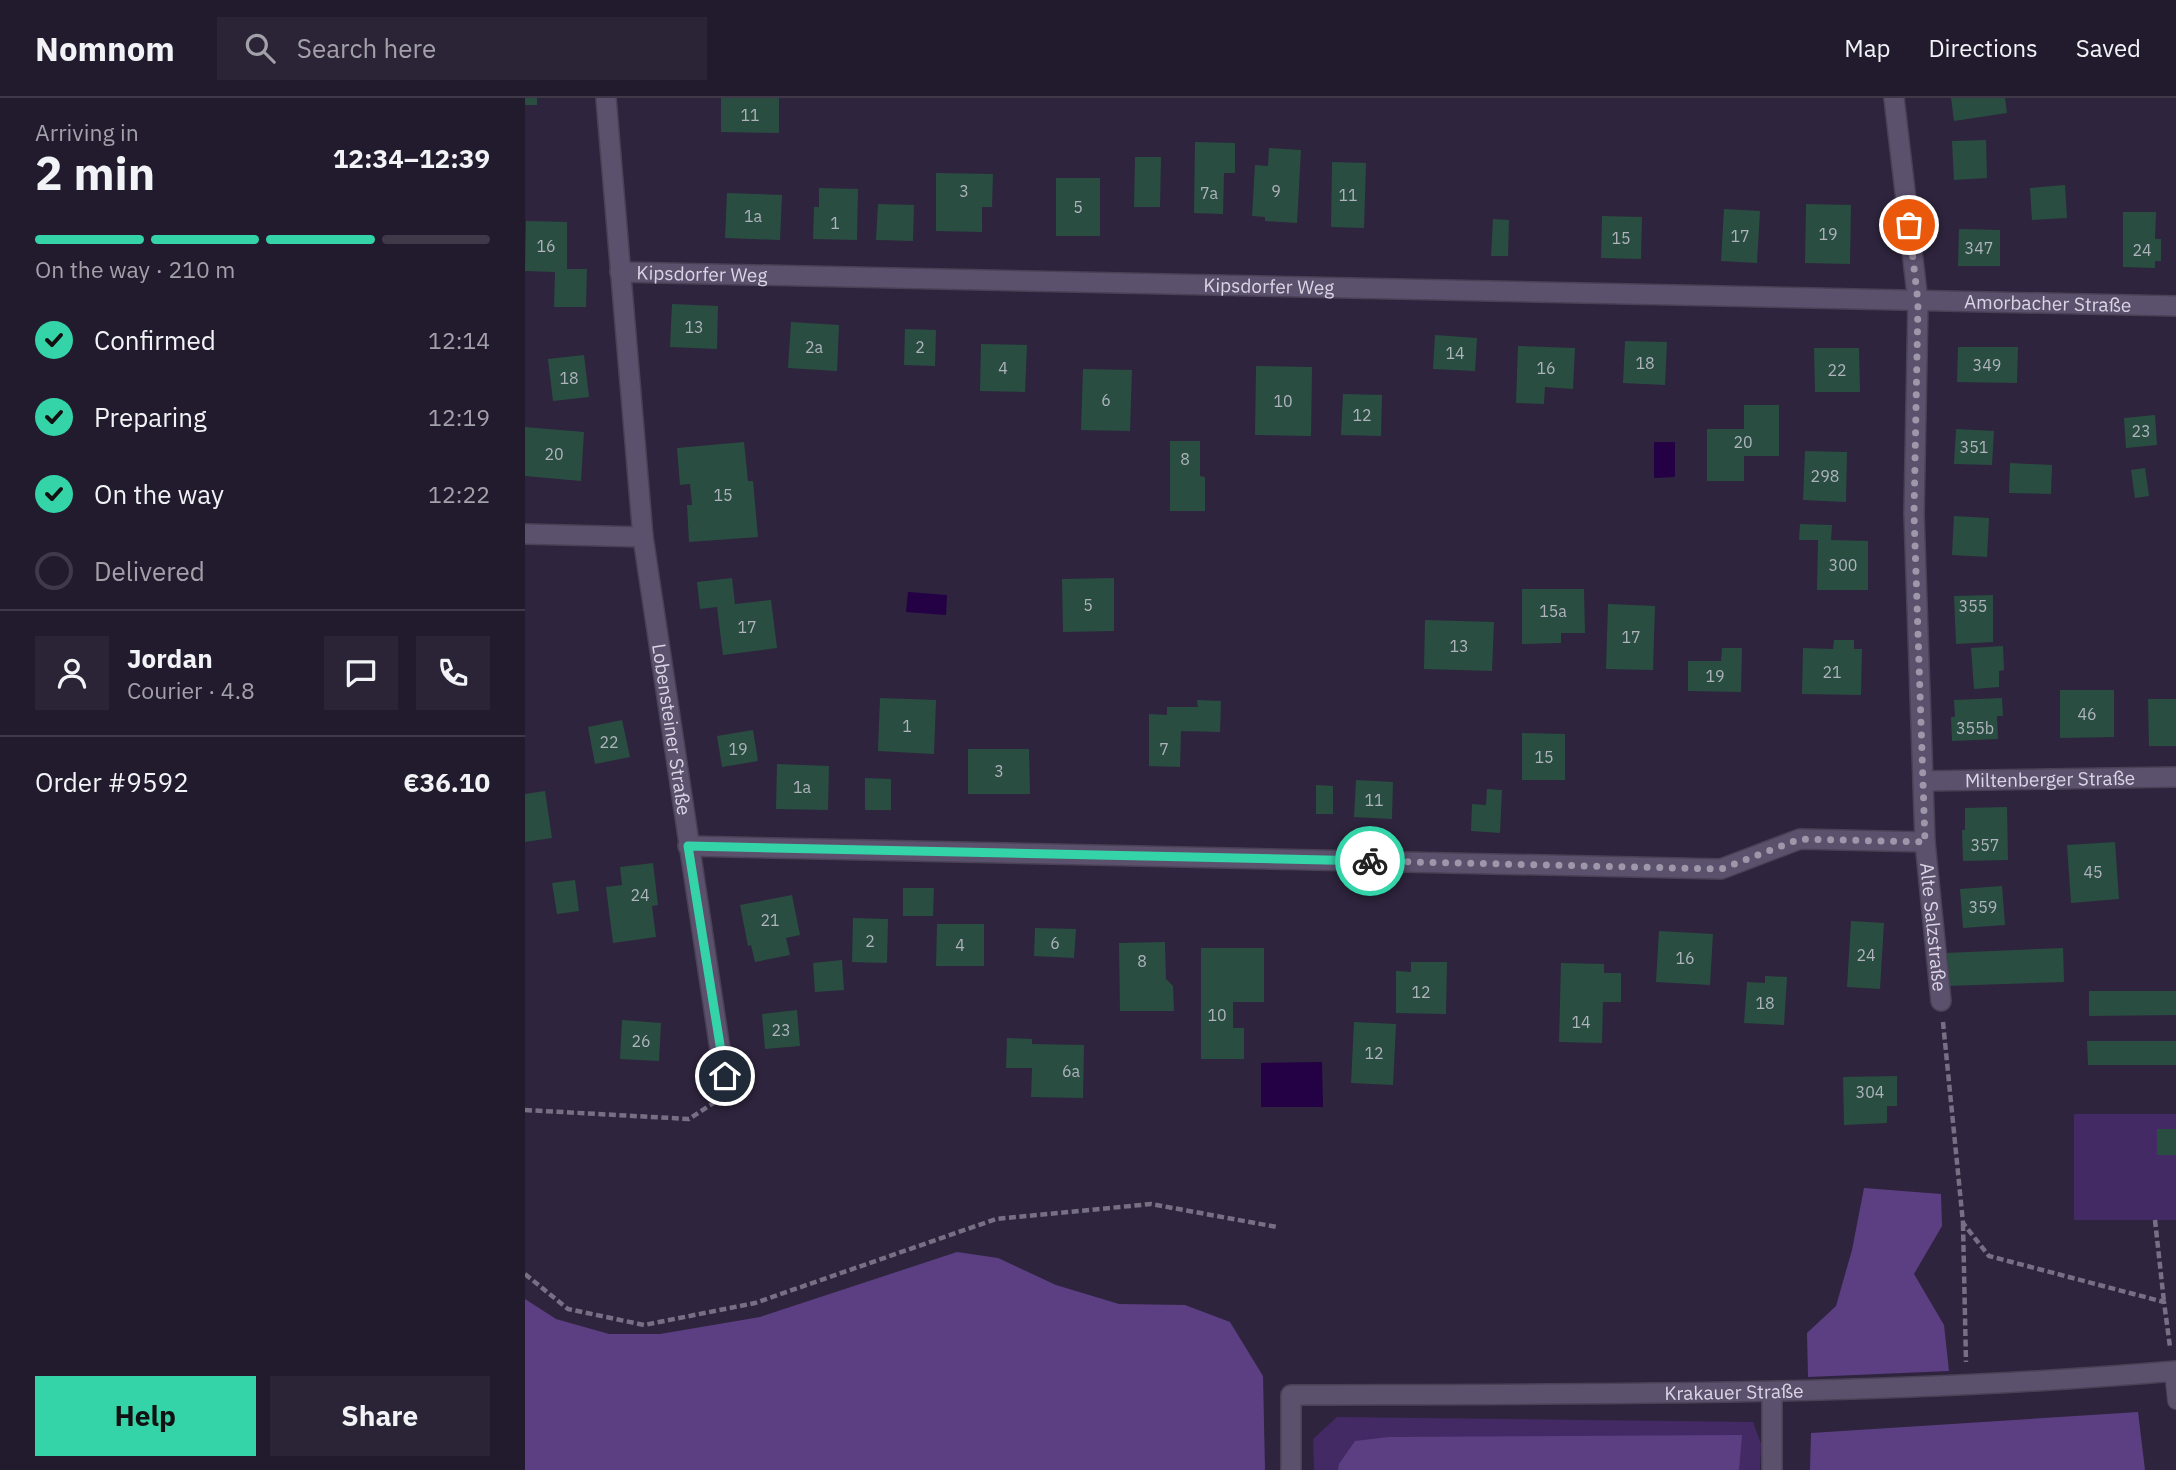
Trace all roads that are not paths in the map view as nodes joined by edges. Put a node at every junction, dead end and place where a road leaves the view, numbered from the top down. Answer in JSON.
{"nodes":[{"id":1,"x":606,"y":98,"type":"edge"},
{"id":2,"x":1894,"y":98,"type":"edge"},
{"id":3,"x":620,"y":272,"type":"junction"},
{"id":4,"x":1918,"y":302,"type":"junction"},
{"id":5,"x":2176,"y":306,"type":"edge"},
{"id":6,"x":525,"y":534,"type":"edge"},
{"id":7,"x":643,"y":537,"type":"junction"},
{"id":8,"x":2176,"y":777,"type":"edge"},
{"id":9,"x":1924,"y":781,"type":"junction"},
{"id":10,"x":1925,"y":842,"type":"junction"},
{"id":11,"x":688,"y":846,"type":"junction"},
{"id":12,"x":1941,"y":1001,"type":"road end"},
{"id":13,"x":725,"y":1076,"type":"road end"},
{"id":14,"x":2174,"y":1371,"type":"edge"},
{"id":15,"x":1772,"y":1393,"type":"junction"},
{"id":16,"x":2176,"y":1401,"type":"edge"},
{"id":17,"x":1291,"y":1470,"type":"edge"},
{"id":18,"x":1772,"y":1470,"type":"edge"}],
"edges":[{"from":1,"to":3,"type":"street","name":"Lobensteiner Straße"},
{"from":2,"to":4,"type":"street","name":"Alte Salzstraße"},
{"from":3,"to":4,"type":"street","name":"Kipsdorfer Weg"},
{"from":3,"to":7,"type":"street","name":"Lobensteiner Straße"},
{"from":4,"to":5,"type":"street","name":"Amorbacher Straße"},
{"from":4,"to":9,"type":"street","name":"Alte Salzstraße"},
{"from":6,"to":7,"type":"street"},
{"from":7,"to":11,"type":"street","name":"Lobensteiner Straße"},
{"from":8,"to":9,"type":"street","name":"Miltenberger Straße"},
{"from":9,"to":10,"type":"street","name":"Alte Salzstraße"},
{"from":10,"to":11,"type":"street"},
{"from":10,"to":12,"type":"street","name":"Alte Salzstraße"},
{"from":11,"to":13,"type":"street","name":"Lobensteiner Straße"},
{"from":14,"to":15,"type":"street","name":"Krakauer Straße"},
{"from":14,"to":16,"type":"lane"},
{"from":15,"to":17,"type":"street","name":"Krakauer Straße"},
{"from":15,"to":18,"type":"street"}]}
